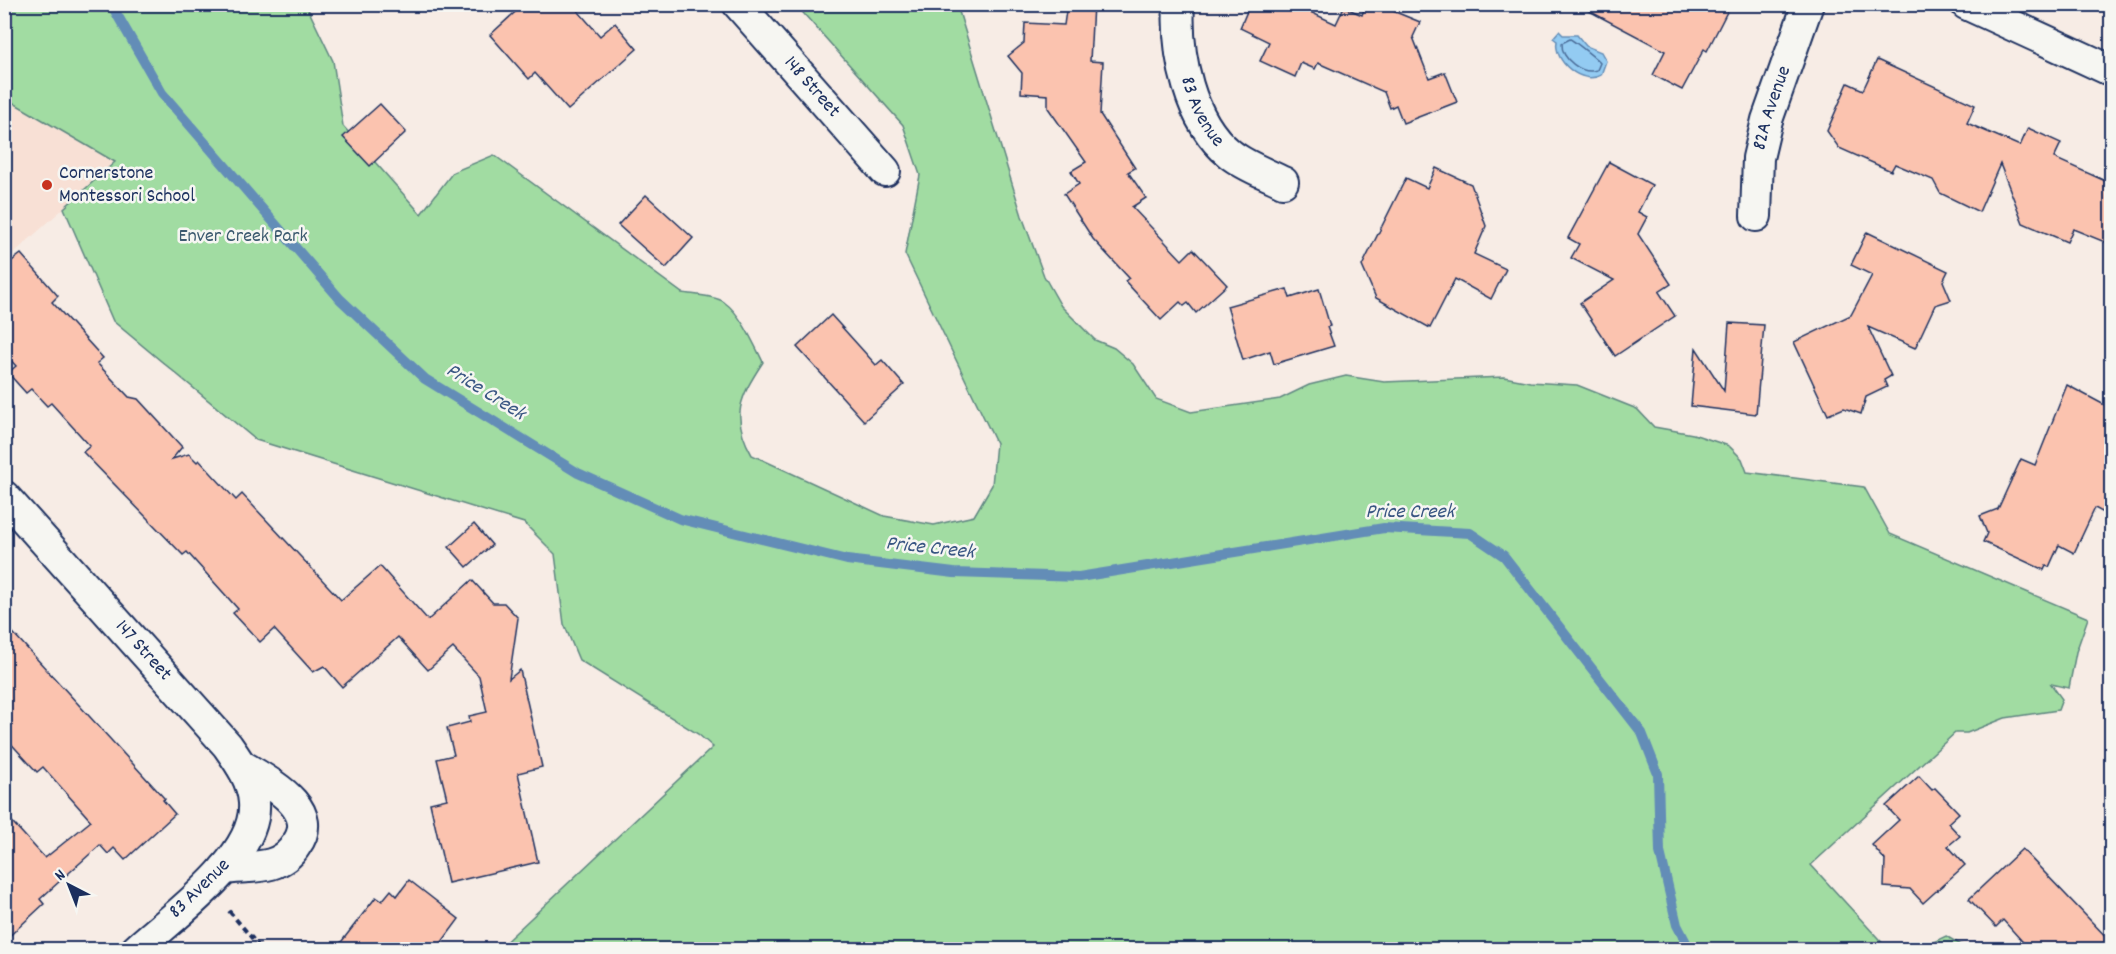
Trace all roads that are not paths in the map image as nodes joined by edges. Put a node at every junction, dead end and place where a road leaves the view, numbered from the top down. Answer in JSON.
{"nodes":[{"id":1,"x":738,"y":4,"type":"edge"},
{"id":2,"x":1179,"y":4,"type":"edge"},
{"id":3,"x":1808,"y":4,"type":"edge"},
{"id":4,"x":1966,"y":4,"type":"edge"},
{"id":5,"x":2112,"y":71,"type":"edge"},
{"id":6,"x":885,"y":171,"type":"dead end"},
{"id":7,"x":1283,"y":182,"type":"dead end"},
{"id":8,"x":1756,"y":216,"type":"dead end"},
{"id":9,"x":4,"y":496,"type":"edge"},
{"id":10,"x":241,"y":765,"type":"junction"},
{"id":11,"x":252,"y":820,"type":"joint"},
{"id":12,"x":224,"y":869,"type":"junction"},
{"id":13,"x":136,"y":950,"type":"edge"}],
"edges":[{"from":1,"to":6,"type":"street","name":"148 Street"},
{"from":2,"to":7,"type":"street","name":"83 Avenue"},
{"from":3,"to":8,"type":"street","name":"82A Avenue"},
{"from":4,"to":5,"type":"street"},
{"from":9,"to":10,"type":"street","name":"147 Street"},
{"from":10,"to":11,"type":"street","name":"147 Street"},
{"from":10,"to":12,"type":"street"},
{"from":11,"to":12,"type":"street","name":"83 Avenue"},
{"from":12,"to":13,"type":"street","name":"83 Avenue"}]}
